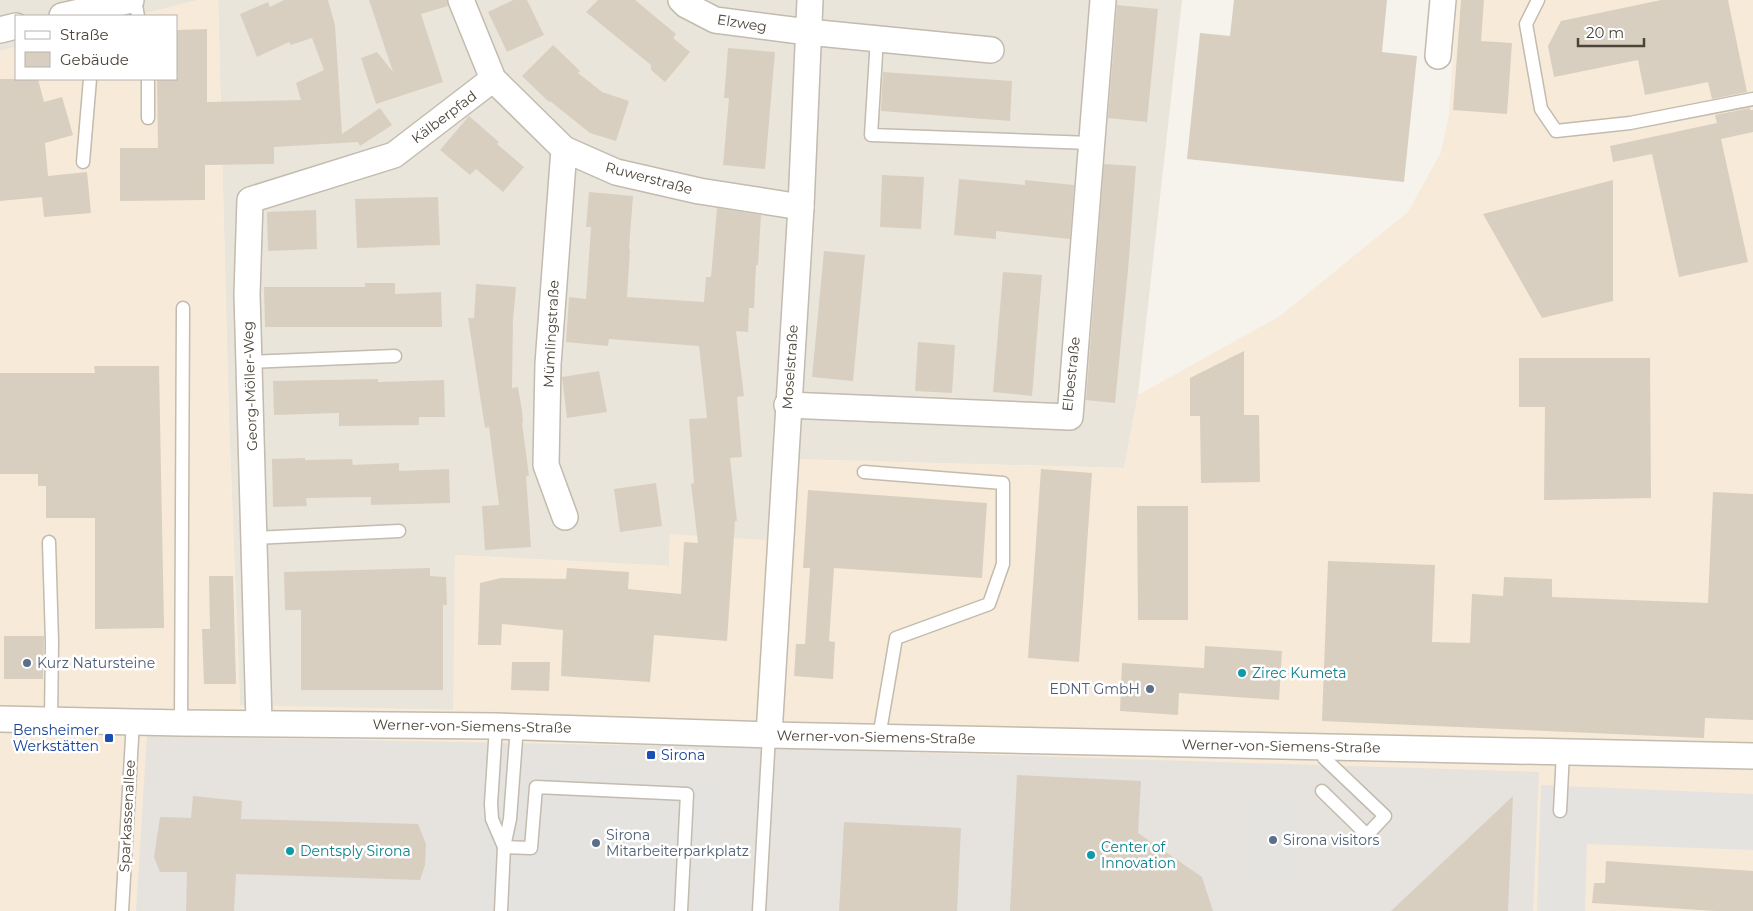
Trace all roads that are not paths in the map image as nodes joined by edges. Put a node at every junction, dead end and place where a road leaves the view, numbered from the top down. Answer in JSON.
{"nodes":[{"id":1,"x":461,"y":0,"type":"edge"},
{"id":2,"x":680,"y":0,"type":"edge"},
{"id":3,"x":810,"y":0,"type":"edge"},
{"id":4,"x":1103,"y":0,"type":"edge"},
{"id":5,"x":1443,"y":0,"type":"edge"},
{"id":6,"x":1538,"y":0,"type":"edge"},
{"id":7,"x":114,"y":5,"type":"edge"},
{"id":8,"x":67,"y":15,"type":"edge"},
{"id":9,"x":136,"y":15,"type":"edge"},
{"id":10,"x":15,"y":26,"type":"edge"},
{"id":11,"x":0,"y":30,"type":"edge"},
{"id":12,"x":808,"y":32,"type":"junction"},
{"id":13,"x":877,"y":38,"type":"junction"},
{"id":14,"x":991,"y":50,"type":"dead end"},
{"id":15,"x":1438,"y":56,"type":"dead end"},
{"id":16,"x":493,"y":79,"type":"junction"},
{"id":17,"x":90,"y":80,"type":"edge"},
{"id":18,"x":148,"y":80,"type":"edge"},
{"id":19,"x":1753,"y":99,"type":"edge"},
{"id":20,"x":148,"y":118,"type":"dead end"},
{"id":21,"x":1091,"y":143,"type":"junction"},
{"id":22,"x":564,"y":149,"type":"junction"},
{"id":23,"x":394,"y":155,"type":"joint"},
{"id":24,"x":83,"y":162,"type":"dead end"},
{"id":25,"x":800,"y":207,"type":"junction"},
{"id":26,"x":184,"y":308,"type":"dead end"},
{"id":27,"x":395,"y":356,"type":"dead end"},
{"id":28,"x":249,"y":362,"type":"junction"},
{"id":29,"x":788,"y":405,"type":"junction"},
{"id":30,"x":864,"y":472,"type":"dead end"},
{"id":31,"x":565,"y":517,"type":"dead end"},
{"id":32,"x":399,"y":531,"type":"dead end"},
{"id":33,"x":254,"y":538,"type":"junction"},
{"id":34,"x":49,"y":542,"type":"dead end"},
{"id":35,"x":0,"y":719,"type":"edge"},
{"id":36,"x":50,"y":720,"type":"junction"},
{"id":37,"x":133,"y":722,"type":"junction"},
{"id":38,"x":259,"y":722,"type":"junction"},
{"id":39,"x":181,"y":723,"type":"junction"},
{"id":40,"x":507,"y":726,"type":"junction"},
{"id":41,"x":769,"y":735,"type":"junction"},
{"id":42,"x":878,"y":737,"type":"junction"},
{"id":43,"x":1563,"y":752,"type":"junction"},
{"id":44,"x":1753,"y":756,"type":"edge"},
{"id":45,"x":1324,"y":758,"type":"dead end"},
{"id":46,"x":1322,"y":792,"type":"dead end"},
{"id":47,"x":1560,"y":811,"type":"dead end"},
{"id":48,"x":504,"y":847,"type":"junction"},
{"id":49,"x":122,"y":911,"type":"edge"},
{"id":50,"x":501,"y":911,"type":"edge"},
{"id":51,"x":681,"y":911,"type":"edge"},
{"id":52,"x":759,"y":911,"type":"edge"}],
"edges":[{"from":1,"to":16,"type":"street","name":"Ruwerstraße"},
{"from":2,"to":12,"type":"street","name":"Elzweg"},
{"from":3,"to":12,"type":"street","name":"Moselstraße"},
{"from":4,"to":21,"type":"street","name":"Elbestraße"},
{"from":5,"to":15,"type":"street"},
{"from":6,"to":19,"type":"lane"},
{"from":7,"to":8,"type":"street"},
{"from":7,"to":9,"type":"lane"},
{"from":10,"to":11,"type":"street"},
{"from":12,"to":13,"type":"street"},
{"from":12,"to":25,"type":"street","name":"Moselstraße"},
{"from":13,"to":14,"type":"street"},
{"from":13,"to":21,"type":"lane"},
{"from":16,"to":22,"type":"street","name":"Ruwerstraße"},
{"from":16,"to":23,"type":"street","name":"Kälberpfad"},
{"from":17,"to":24,"type":"lane"},
{"from":18,"to":20,"type":"lane"},
{"from":21,"to":29,"type":"street","name":"Elbestraße"},
{"from":22,"to":25,"type":"street","name":"Ruwerstraße"},
{"from":22,"to":31,"type":"street","name":"Mümlingstraße"},
{"from":23,"to":28,"type":"street","name":"Georg-Möller-Weg"},
{"from":25,"to":29,"type":"street","name":"Moselstraße"},
{"from":26,"to":39,"type":"lane"},
{"from":27,"to":28,"type":"lane"},
{"from":28,"to":33,"type":"street","name":"Georg-Möller-Weg"},
{"from":29,"to":41,"type":"street","name":"Moselstraße"},
{"from":30,"to":42,"type":"lane"},
{"from":32,"to":33,"type":"lane"},
{"from":33,"to":38,"type":"street","name":"Georg-Möller-Weg"},
{"from":34,"to":36,"type":"lane"},
{"from":35,"to":36,"type":"street","name":"Werner-von-Siemens-Straße"},
{"from":36,"to":37,"type":"street","name":"Werner-von-Siemens-Straße"},
{"from":37,"to":39,"type":"street","name":"Werner-von-Siemens-Straße"},
{"from":37,"to":49,"type":"lane","name":"Sparkassenallee"},
{"from":38,"to":39,"type":"street","name":"Werner-von-Siemens-Straße"},
{"from":38,"to":40,"type":"street","name":"Werner-von-Siemens-Straße"},
{"from":40,"to":41,"type":"street","name":"Werner-von-Siemens-Straße"},
{"from":40,"to":48,"type":"lane"},
{"from":40,"to":48,"type":"lane"},
{"from":41,"to":42,"type":"street","name":"Werner-von-Siemens-Straße"},
{"from":41,"to":52,"type":"lane"},
{"from":42,"to":43,"type":"street","name":"Werner-von-Siemens-Straße"},
{"from":43,"to":44,"type":"street","name":"Werner-von-Siemens-Straße"},
{"from":43,"to":47,"type":"lane"},
{"from":45,"to":46,"type":"lane"},
{"from":48,"to":50,"type":"lane"},
{"from":48,"to":51,"type":"lane"}]}
